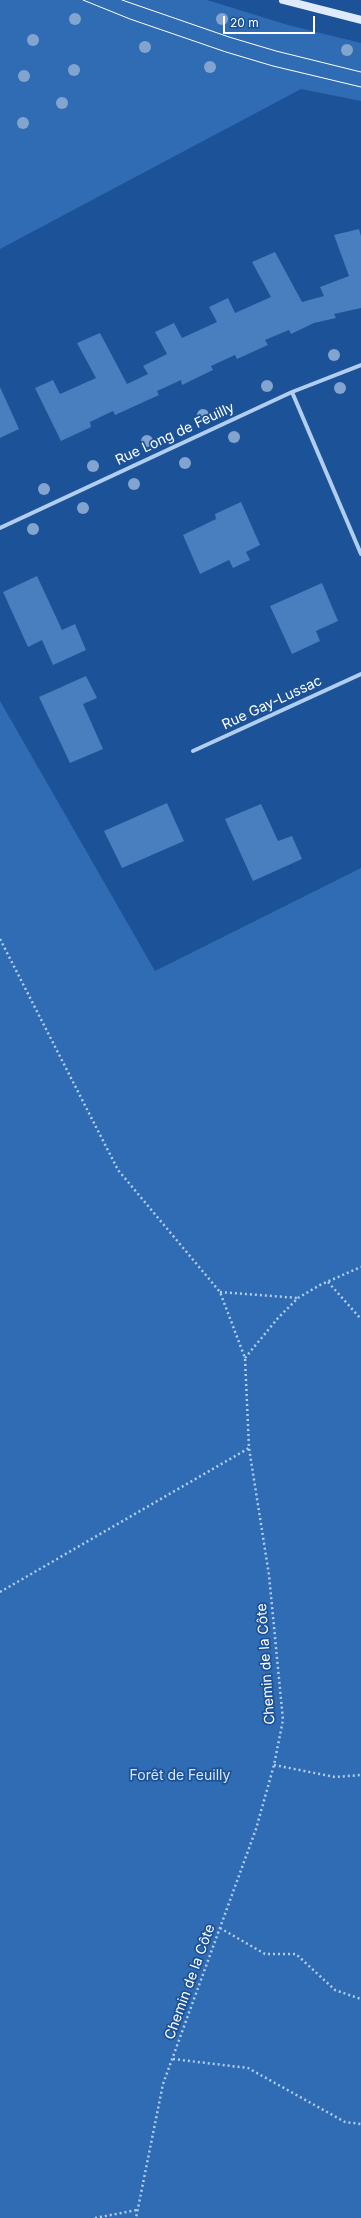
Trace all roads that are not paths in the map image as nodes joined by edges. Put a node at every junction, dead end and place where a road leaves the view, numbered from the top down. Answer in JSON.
{"nodes":[{"id":1,"x":283,"y":0,"type":"edge"},
{"id":2,"x":361,"y":20,"type":"edge"},
{"id":3,"x":361,"y":365,"type":"edge"},
{"id":4,"x":292,"y":392,"type":"junction"},
{"id":5,"x":0,"y":528,"type":"edge"},
{"id":6,"x":361,"y":554,"type":"edge"},
{"id":7,"x":361,"y":674,"type":"edge"},
{"id":8,"x":193,"y":751,"type":"dead end"}],
"edges":[{"from":1,"to":2,"type":"street"},
{"from":3,"to":4,"type":"street","name":"Rue Long de Feuilly"},
{"from":4,"to":5,"type":"street","name":"Rue Long de Feuilly"},
{"from":4,"to":6,"type":"street"},
{"from":7,"to":8,"type":"street","name":"Rue Gay-Lussac"}]}
